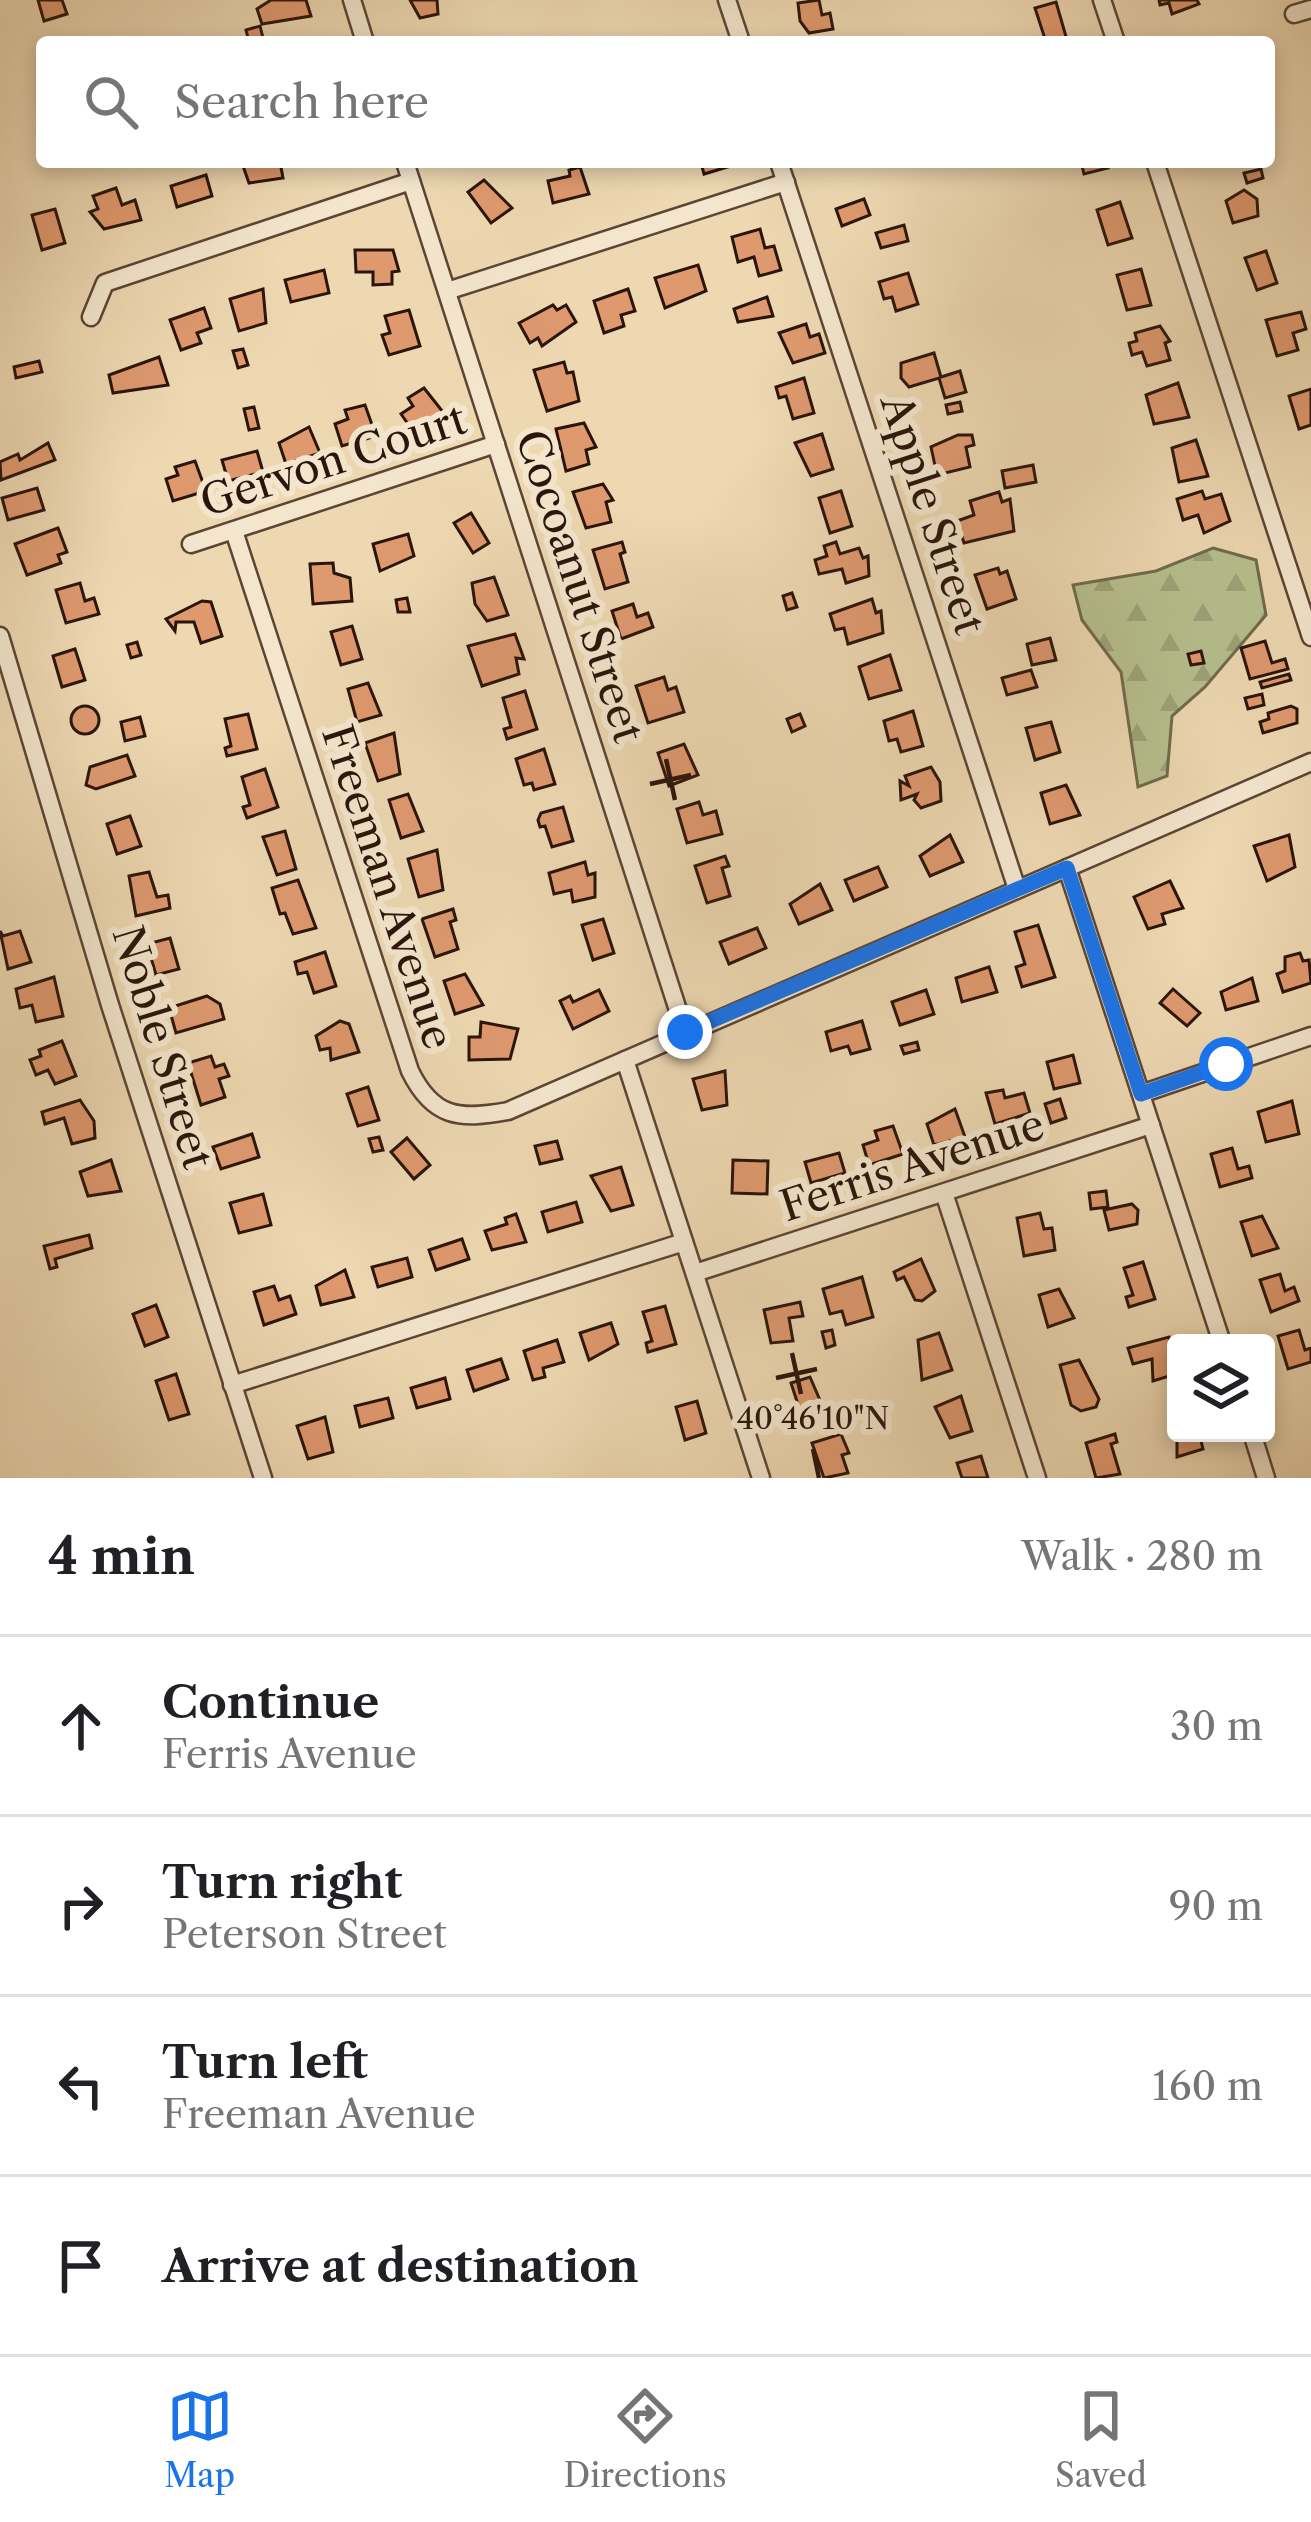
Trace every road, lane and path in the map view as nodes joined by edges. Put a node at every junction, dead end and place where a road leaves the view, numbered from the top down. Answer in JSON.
{"nodes":[{"id":1,"x":352,"y":0,"type":"edge"},
{"id":2,"x":727,"y":0,"type":"edge"},
{"id":3,"x":1102,"y":0,"type":"edge"},
{"id":4,"x":363,"y":36,"type":"edge"},
{"id":5,"x":739,"y":36,"type":"edge"},
{"id":6,"x":1114,"y":36,"type":"edge"},
{"id":7,"x":407,"y":168,"type":"edge"},
{"id":8,"x":781,"y":168,"type":"edge"},
{"id":9,"x":1157,"y":168,"type":"edge"},
{"id":10,"x":411,"y":181,"type":"junction"},
{"id":11,"x":786,"y":182,"type":"junction"},
{"id":12,"x":447,"y":291,"type":"junction"},
{"id":13,"x":91,"y":317,"type":"dead end"},
{"id":14,"x":496,"y":444,"type":"junction"},
{"id":15,"x":235,"y":531,"type":"junction"},
{"id":16,"x":191,"y":544,"type":"dead end"},
{"id":17,"x":0,"y":636,"type":"edge"},
{"id":18,"x":1311,"y":638,"type":"edge"},
{"id":19,"x":1311,"y":762,"type":"edge"},
{"id":20,"x":1067,"y":868,"type":"junction"},
{"id":21,"x":1017,"y":889,"type":"junction"},
{"id":22,"x":685,"y":1032,"type":"junction"},
{"id":23,"x":1311,"y":1036,"type":"edge"},
{"id":24,"x":625,"y":1060,"type":"junction"},
{"id":25,"x":1141,"y":1094,"type":"junction"},
{"id":26,"x":1151,"y":1125,"type":"junction"},
{"id":27,"x":944,"y":1192,"type":"junction"},
{"id":28,"x":684,"y":1242,"type":"junction"},
{"id":29,"x":695,"y":1273,"type":"junction"},
{"id":30,"x":1219,"y":1334,"type":"edge"},
{"id":31,"x":232,"y":1385,"type":"junction"},
{"id":32,"x":1255,"y":1442,"type":"edge"},
{"id":33,"x":263,"y":1478,"type":"edge"},
{"id":34,"x":761,"y":1478,"type":"edge"},
{"id":35,"x":1037,"y":1478,"type":"edge"},
{"id":36,"x":1266,"y":1478,"type":"edge"}],
"edges":[{"from":1,"to":4,"type":"street"},
{"from":2,"to":5,"type":"street"},
{"from":3,"to":6,"type":"street"},
{"from":7,"to":10,"type":"street","name":"Cocoanut Street"},
{"from":8,"to":11,"type":"street","name":"Apple Street"},
{"from":9,"to":18,"type":"street"},
{"from":10,"to":12,"type":"street","name":"Cocoanut Street"},
{"from":10,"to":13,"type":"street"},
{"from":11,"to":12,"type":"street"},
{"from":11,"to":21,"type":"street","name":"Apple Street"},
{"from":12,"to":14,"type":"street","name":"Cocoanut Street"},
{"from":14,"to":15,"type":"street","name":"Gervon Court"},
{"from":14,"to":22,"type":"street","name":"Cocoanut Street"},
{"from":15,"to":16,"type":"street","name":"Gervon Court"},
{"from":15,"to":24,"type":"street","name":"Freeman Avenue"},
{"from":17,"to":31,"type":"street","name":"Noble Street"},
{"from":19,"to":20,"type":"street","name":"Freeman Avenue"},
{"from":20,"to":21,"type":"street","name":"Freeman Avenue"},
{"from":20,"to":25,"type":"street"},
{"from":21,"to":22,"type":"street","name":"Freeman Avenue"},
{"from":22,"to":24,"type":"street","name":"Freeman Avenue"},
{"from":23,"to":25,"type":"street"},
{"from":24,"to":28,"type":"street"},
{"from":25,"to":26,"type":"street"},
{"from":26,"to":27,"type":"street","name":"Ferris Avenue"},
{"from":26,"to":30,"type":"street"},
{"from":27,"to":29,"type":"street","name":"Ferris Avenue"},
{"from":27,"to":35,"type":"street"},
{"from":28,"to":29,"type":"street"},
{"from":28,"to":31,"type":"street"},
{"from":29,"to":34,"type":"street"},
{"from":31,"to":33,"type":"street","name":"Noble Street"},
{"from":32,"to":36,"type":"street"}]}
